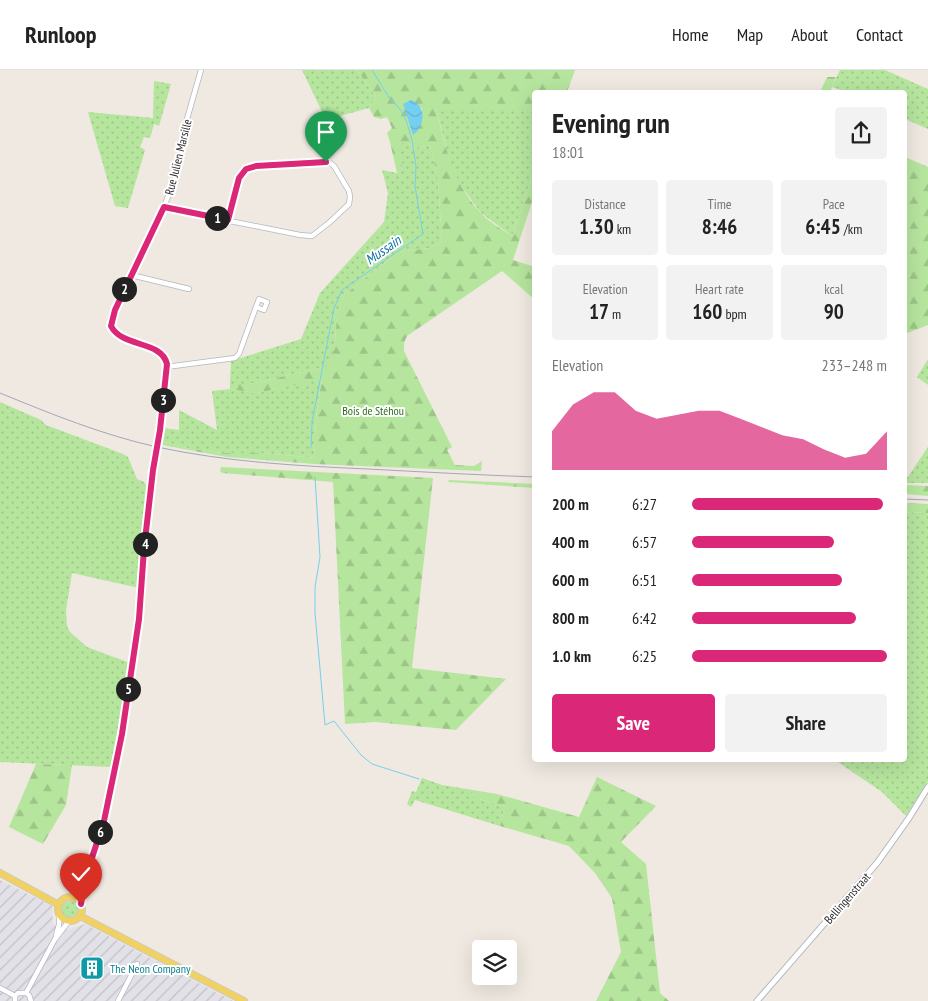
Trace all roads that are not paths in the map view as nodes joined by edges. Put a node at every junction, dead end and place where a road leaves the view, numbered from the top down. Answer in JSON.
{"nodes":[{"id":1,"x":201,"y":70,"type":"edge"},
{"id":2,"x":164,"y":207,"type":"junction"},
{"id":3,"x":228,"y":220,"type":"junction"},
{"id":4,"x":131,"y":275,"type":"junction"},
{"id":5,"x":188,"y":289,"type":"dead end"},
{"id":6,"x":256,"y":307,"type":"dead end"},
{"id":7,"x":166,"y":367,"type":"junction"},
{"id":8,"x":928,"y":787,"type":"edge"},
{"id":9,"x":0,"y":873,"type":"edge"},
{"id":10,"x":84,"y":882,"type":"junction"},
{"id":11,"x":72,"y":897,"type":"junction"},
{"id":12,"x":59,"y":904,"type":"junction"},
{"id":13,"x":81,"y":904,"type":"junction"},
{"id":14,"x":59,"y":913,"type":"junction"},
{"id":15,"x":80,"y":916,"type":"junction"},
{"id":16,"x":69,"y":921,"type":"junction"},
{"id":17,"x":55,"y":938,"type":"junction"},
{"id":18,"x":137,"y":964,"type":"dead end"},
{"id":19,"x":0,"y":988,"type":"edge"},
{"id":20,"x":26,"y":993,"type":"junction"},
{"id":21,"x":15,"y":999,"type":"edge"},
{"id":22,"x":31,"y":1001,"type":"edge"},
{"id":23,"x":118,"y":1001,"type":"edge"},
{"id":24,"x":244,"y":1001,"type":"edge"},
{"id":25,"x":757,"y":1001,"type":"edge"}],
"edges":[{"from":1,"to":2,"type":"street","name":"Rue Julien Marsille"},
{"from":2,"to":3,"type":"street"},
{"from":2,"to":4,"type":"street","name":"Rue Julien Marsille"},
{"from":3,"to":3,"type":"street"},
{"from":4,"to":5,"type":"street"},
{"from":4,"to":7,"type":"street","name":"Rue Julien Marsille"},
{"from":6,"to":7,"type":"street"},
{"from":7,"to":10,"type":"street"},
{"from":8,"to":25,"type":"street","name":"Bellingenstraat"},
{"from":9,"to":12,"type":"main road"},
{"from":10,"to":11,"type":"street"},
{"from":10,"to":13,"type":"street"},
{"from":11,"to":12,"type":"main road"},
{"from":11,"to":13,"type":"main road"},
{"from":12,"to":14,"type":"main road"},
{"from":13,"to":15,"type":"main road"},
{"from":14,"to":16,"type":"main road"},
{"from":14,"to":17,"type":"street"},
{"from":15,"to":16,"type":"main road"},
{"from":15,"to":24,"type":"main road"},
{"from":16,"to":17,"type":"street"},
{"from":17,"to":20,"type":"street"},
{"from":18,"to":23,"type":"street"},
{"from":19,"to":21,"type":"street"},
{"from":20,"to":21,"type":"street"},
{"from":20,"to":22,"type":"street"}]}
